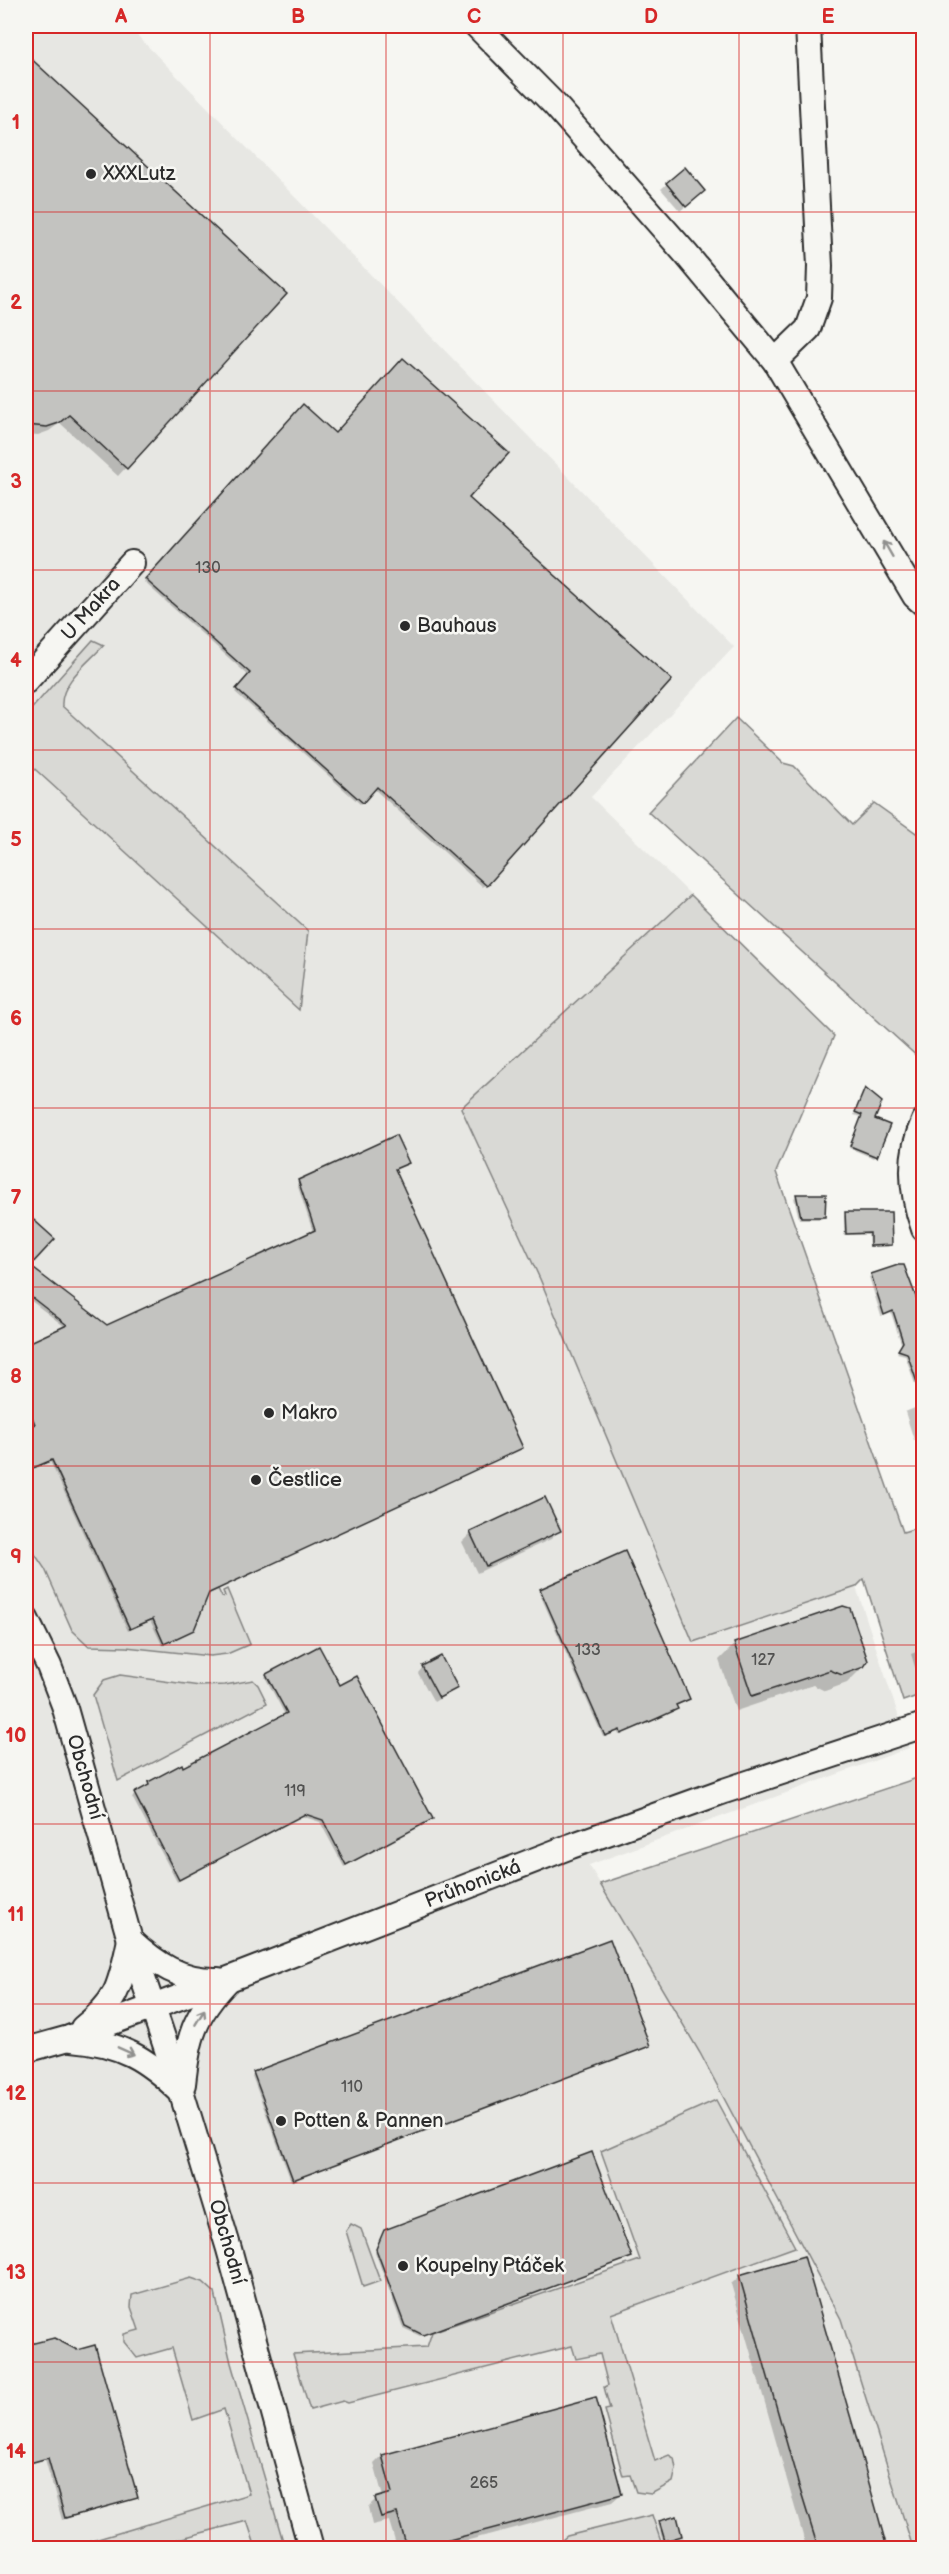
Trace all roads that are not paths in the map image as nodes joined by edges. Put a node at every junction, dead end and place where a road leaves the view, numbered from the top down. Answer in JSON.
{"nodes":[{"id":1,"x":477,"y":26,"type":"edge"},
{"id":2,"x":808,"y":26,"type":"edge"},
{"id":3,"x":776,"y":361,"type":"junction"},
{"id":4,"x":132,"y":563,"type":"dead end"},
{"id":5,"x":924,"y":604,"type":"edge"},
{"id":6,"x":26,"y":681,"type":"edge"},
{"id":7,"x":924,"y":1121,"type":"edge"},
{"id":8,"x":924,"y":1229,"type":"edge"},
{"id":9,"x":26,"y":1619,"type":"edge"},
{"id":10,"x":924,"y":1725,"type":"edge"},
{"id":11,"x":130,"y":1940,"type":"junction"},
{"id":12,"x":229,"y":1979,"type":"junction"},
{"id":13,"x":153,"y":2007,"type":"junction"},
{"id":14,"x":69,"y":2038,"type":"junction"},
{"id":15,"x":26,"y":2050,"type":"edge"},
{"id":16,"x":182,"y":2094,"type":"junction"},
{"id":17,"x":311,"y":2548,"type":"edge"}],
"edges":[{"from":1,"to":3,"type":"street"},
{"from":2,"to":3,"type":"street"},
{"from":5,"to":3,"type":"street","one_way":true},
{"from":4,"to":6,"type":"street","name":"U Makra"},
{"from":7,"to":8,"type":"street"},
{"from":9,"to":11,"type":"street","name":"Obchodní"},
{"from":10,"to":12,"type":"street","name":"Průhonická"},
{"from":11,"to":12,"type":"street"},
{"from":11,"to":13,"type":"street","name":"Obchodní"},
{"from":11,"to":14,"type":"street","name":"Obchodní"},
{"from":12,"to":13,"type":"street","name":"Průhonická"},
{"from":16,"to":12,"type":"street","one_way":true},
{"from":13,"to":14,"type":"street","name":"Průhonická"},
{"from":13,"to":16,"type":"street","name":"Obchodní"},
{"from":14,"to":15,"type":"street","name":"Průhonická"},
{"from":14,"to":16,"type":"street","one_way":true},
{"from":16,"to":17,"type":"street","name":"Obchodní"}]}
